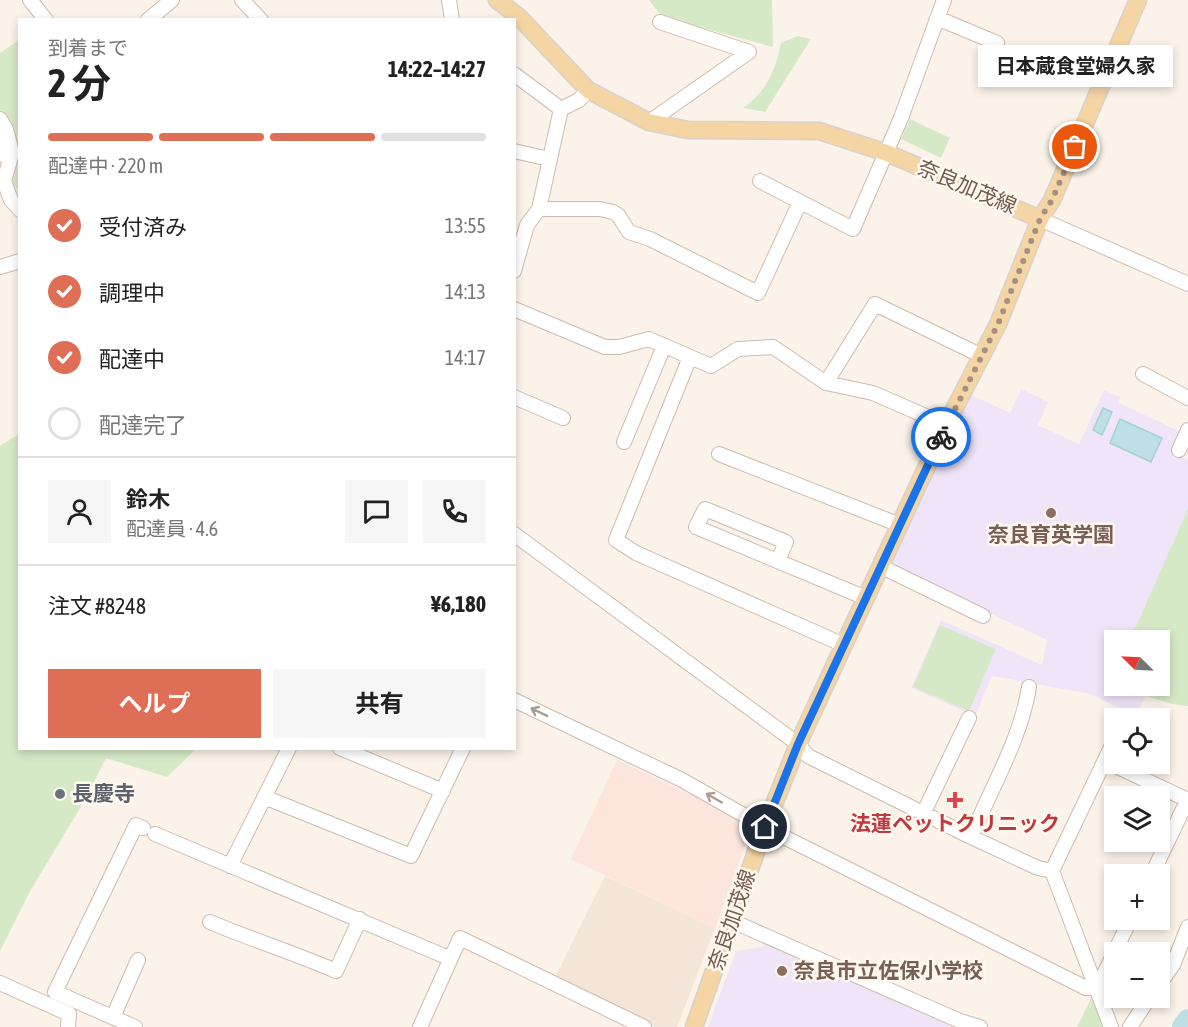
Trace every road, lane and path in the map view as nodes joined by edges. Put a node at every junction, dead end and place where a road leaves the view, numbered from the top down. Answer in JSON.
{"nodes":[{"id":1,"x":30,"y":0,"type":"edge"},
{"id":2,"x":172,"y":0,"type":"edge"},
{"id":3,"x":242,"y":0,"type":"edge"},
{"id":4,"x":449,"y":0,"type":"edge"},
{"id":5,"x":944,"y":0,"type":"edge"},
{"id":6,"x":1138,"y":0,"type":"edge"},
{"id":7,"x":502,"y":2,"type":"edge"},
{"id":8,"x":44,"y":18,"type":"edge"},
{"id":9,"x":150,"y":18,"type":"edge"},
{"id":10,"x":259,"y":18,"type":"edge"},
{"id":11,"x":451,"y":18,"type":"edge"},
{"id":12,"x":937,"y":18,"type":"junction"},
{"id":13,"x":660,"y":22,"type":"dead end"},
{"id":14,"x":997,"y":43,"type":"dead end"},
{"id":15,"x":516,"y":75,"type":"edge"},
{"id":16,"x":588,"y":90,"type":"junction"},
{"id":17,"x":561,"y":109,"type":"junction"},
{"id":18,"x":0,"y":119,"type":"edge"},
{"id":19,"x":649,"y":122,"type":"junction"},
{"id":20,"x":7,"y":135,"type":"junction"},
{"id":21,"x":516,"y":151,"type":"edge"},
{"id":22,"x":887,"y":153,"type":"junction"},
{"id":23,"x":0,"y":155,"type":"edge"},
{"id":24,"x":549,"y":159,"type":"junction"},
{"id":25,"x":760,"y":181,"type":"dead end"},
{"id":26,"x":801,"y":202,"type":"junction"},
{"id":27,"x":18,"y":208,"type":"edge"},
{"id":28,"x":538,"y":209,"type":"junction"},
{"id":29,"x":1040,"y":219,"type":"junction"},
{"id":30,"x":521,"y":223,"type":"edge"},
{"id":31,"x":516,"y":257,"type":"edge"},
{"id":32,"x":18,"y":262,"type":"edge"},
{"id":33,"x":0,"y":267,"type":"edge"},
{"id":34,"x":1188,"y":284,"type":"edge"},
{"id":35,"x":516,"y":310,"type":"edge"},
{"id":36,"x":664,"y":346,"type":"junction"},
{"id":37,"x":982,"y":356,"type":"junction"},
{"id":38,"x":690,"y":357,"type":"junction"},
{"id":39,"x":1143,"y":374,"type":"dead end"},
{"id":40,"x":826,"y":383,"type":"junction"},
{"id":41,"x":516,"y":398,"type":"edge"},
{"id":42,"x":1188,"y":398,"type":"edge"},
{"id":43,"x":563,"y":418,"type":"dead end"},
{"id":44,"x":946,"y":425,"type":"junction"},
{"id":45,"x":1188,"y":430,"type":"edge"},
{"id":46,"x":624,"y":442,"type":"dead end"},
{"id":47,"x":1179,"y":450,"type":"dead end"},
{"id":48,"x":719,"y":454,"type":"dead end"},
{"id":49,"x":900,"y":525,"type":"junction"},
{"id":50,"x":516,"y":535,"type":"edge"},
{"id":51,"x":778,"y":561,"type":"junction"},
{"id":52,"x":880,"y":566,"type":"junction"},
{"id":53,"x":866,"y":598,"type":"junction"},
{"id":54,"x":983,"y":616,"type":"dead end"},
{"id":55,"x":844,"y":645,"type":"junction"},
{"id":56,"x":1029,"y":687,"type":"dead end"},
{"id":57,"x":516,"y":701,"type":"edge"},
{"id":58,"x":969,"y":718,"type":"dead end"},
{"id":59,"x":798,"y":744,"type":"junction"},
{"id":60,"x":288,"y":750,"type":"edge"},
{"id":61,"x":345,"y":750,"type":"edge"},
{"id":62,"x":462,"y":750,"type":"edge"},
{"id":63,"x":1104,"y":763,"type":"edge"},
{"id":64,"x":1133,"y":774,"type":"edge"},
{"id":65,"x":443,"y":791,"type":"junction"},
{"id":66,"x":264,"y":798,"type":"junction"},
{"id":67,"x":1188,"y":800,"type":"edge"},
{"id":68,"x":923,"y":814,"type":"junction"},
{"id":69,"x":765,"y":827,"type":"junction"},
{"id":70,"x":971,"y":837,"type":"junction"},
{"id":71,"x":1157,"y":864,"type":"edge"},
{"id":72,"x":230,"y":866,"type":"junction"},
{"id":73,"x":1052,"y":871,"type":"junction"},
{"id":74,"x":360,"y":919,"type":"junction"},
{"id":75,"x":732,"y":921,"type":"junction"},
{"id":76,"x":210,"y":922,"type":"dead end"},
{"id":77,"x":1188,"y":927,"type":"edge"},
{"id":78,"x":1125,"y":930,"type":"edge"},
{"id":79,"x":449,"y":958,"type":"junction"},
{"id":80,"x":138,"y":960,"type":"dead end"},
{"id":81,"x":1170,"y":969,"type":"edge"},
{"id":82,"x":0,"y":983,"type":"edge"},
{"id":83,"x":1098,"y":987,"type":"junction"},
{"id":84,"x":55,"y":992,"type":"junction"},
{"id":85,"x":49,"y":1005,"type":"junction"},
{"id":86,"x":1142,"y":1008,"type":"edge"},
{"id":87,"x":113,"y":1017,"type":"junction"},
{"id":88,"x":958,"y":1024,"type":"edge"},
{"id":89,"x":68,"y":1027,"type":"edge"},
{"id":90,"x":135,"y":1027,"type":"edge"},
{"id":91,"x":420,"y":1027,"type":"edge"},
{"id":92,"x":644,"y":1027,"type":"edge"},
{"id":93,"x":694,"y":1027,"type":"edge"},
{"id":94,"x":980,"y":1027,"type":"edge"},
{"id":95,"x":1112,"y":1027,"type":"edge"},
{"id":96,"x":1130,"y":1027,"type":"edge"}],
"edges":[{"from":1,"to":8,"type":"street"},
{"from":2,"to":9,"type":"street"},
{"from":3,"to":10,"type":"street"},
{"from":4,"to":11,"type":"street"},
{"from":5,"to":12,"type":"street"},
{"from":6,"to":29,"type":"main road"},
{"from":7,"to":16,"type":"main road","name":"奈良加茂線"},
{"from":12,"to":14,"type":"street"},
{"from":12,"to":22,"type":"street"},
{"from":13,"to":19,"type":"street"},
{"from":15,"to":17,"type":"street"},
{"from":16,"to":17,"type":"street"},
{"from":16,"to":19,"type":"main road","name":"奈良加茂線"},
{"from":17,"to":24,"type":"street"},
{"from":18,"to":20,"type":"street"},
{"from":19,"to":22,"type":"main road","name":"奈良加茂線"},
{"from":20,"to":23,"type":"street"},
{"from":20,"to":27,"type":"street"},
{"from":21,"to":24,"type":"street"},
{"from":22,"to":26,"type":"street"},
{"from":22,"to":29,"type":"main road","name":"奈良加茂線"},
{"from":24,"to":28,"type":"street"},
{"from":25,"to":26,"type":"street"},
{"from":26,"to":28,"type":"street"},
{"from":28,"to":30,"type":"street"},
{"from":29,"to":34,"type":"street"},
{"from":29,"to":37,"type":"main road","name":"奈良加茂線"},
{"from":30,"to":31,"type":"street"},
{"from":32,"to":33,"type":"street"},
{"from":35,"to":36,"type":"street"},
{"from":36,"to":38,"type":"street"},
{"from":36,"to":46,"type":"street"},
{"from":37,"to":40,"type":"street"},
{"from":37,"to":44,"type":"main road","name":"奈良加茂線"},
{"from":38,"to":40,"type":"street"},
{"from":38,"to":55,"type":"street"},
{"from":39,"to":42,"type":"street"},
{"from":40,"to":44,"type":"street"},
{"from":41,"to":43,"type":"street"},
{"from":44,"to":49,"type":"main road","name":"奈良加茂線"},
{"from":45,"to":47,"type":"street"},
{"from":48,"to":49,"type":"street"},
{"from":49,"to":52,"type":"main road","name":"奈良加茂線"},
{"from":50,"to":59,"type":"street"},
{"from":51,"to":51,"type":"street"},
{"from":51,"to":53,"type":"street"},
{"from":52,"to":53,"type":"main road","name":"奈良加茂線"},
{"from":52,"to":54,"type":"street"},
{"from":53,"to":55,"type":"main road","name":"奈良加茂線"},
{"from":55,"to":59,"type":"main road","name":"奈良加茂線"},
{"from":56,"to":70,"type":"street"},
{"from":69,"to":57,"type":"street","one_way":true},
{"from":58,"to":68,"type":"street"},
{"from":59,"to":68,"type":"street"},
{"from":59,"to":69,"type":"main road","name":"奈良加茂線"},
{"from":60,"to":66,"type":"street"},
{"from":61,"to":65,"type":"street"},
{"from":62,"to":65,"type":"street"},
{"from":63,"to":73,"type":"street"},
{"from":64,"to":67,"type":"street"},
{"from":65,"to":66,"type":"street"},
{"from":66,"to":72,"type":"street"},
{"from":67,"to":71,"type":"street"},
{"from":68,"to":70,"type":"street"},
{"from":69,"to":75,"type":"main road","name":"奈良加茂線"},
{"from":69,"to":83,"type":"street"},
{"from":70,"to":73,"type":"street"},
{"from":72,"to":74,"type":"street"},
{"from":72,"to":84,"type":"street"},
{"from":73,"to":83,"type":"street"},
{"from":74,"to":76,"type":"street"},
{"from":74,"to":79,"type":"street"},
{"from":75,"to":88,"type":"street"},
{"from":75,"to":93,"type":"main road","name":"奈良加茂線"},
{"from":77,"to":81,"type":"street"},
{"from":78,"to":83,"type":"street"},
{"from":79,"to":91,"type":"street"},
{"from":79,"to":92,"type":"street"},
{"from":80,"to":87,"type":"street"},
{"from":82,"to":85,"type":"street"},
{"from":83,"to":95,"type":"street"},
{"from":84,"to":85,"type":"street"},
{"from":84,"to":87,"type":"street"},
{"from":85,"to":89,"type":"street"},
{"from":86,"to":96,"type":"street"},
{"from":87,"to":90,"type":"street"},
{"from":88,"to":94,"type":"street"}]}
